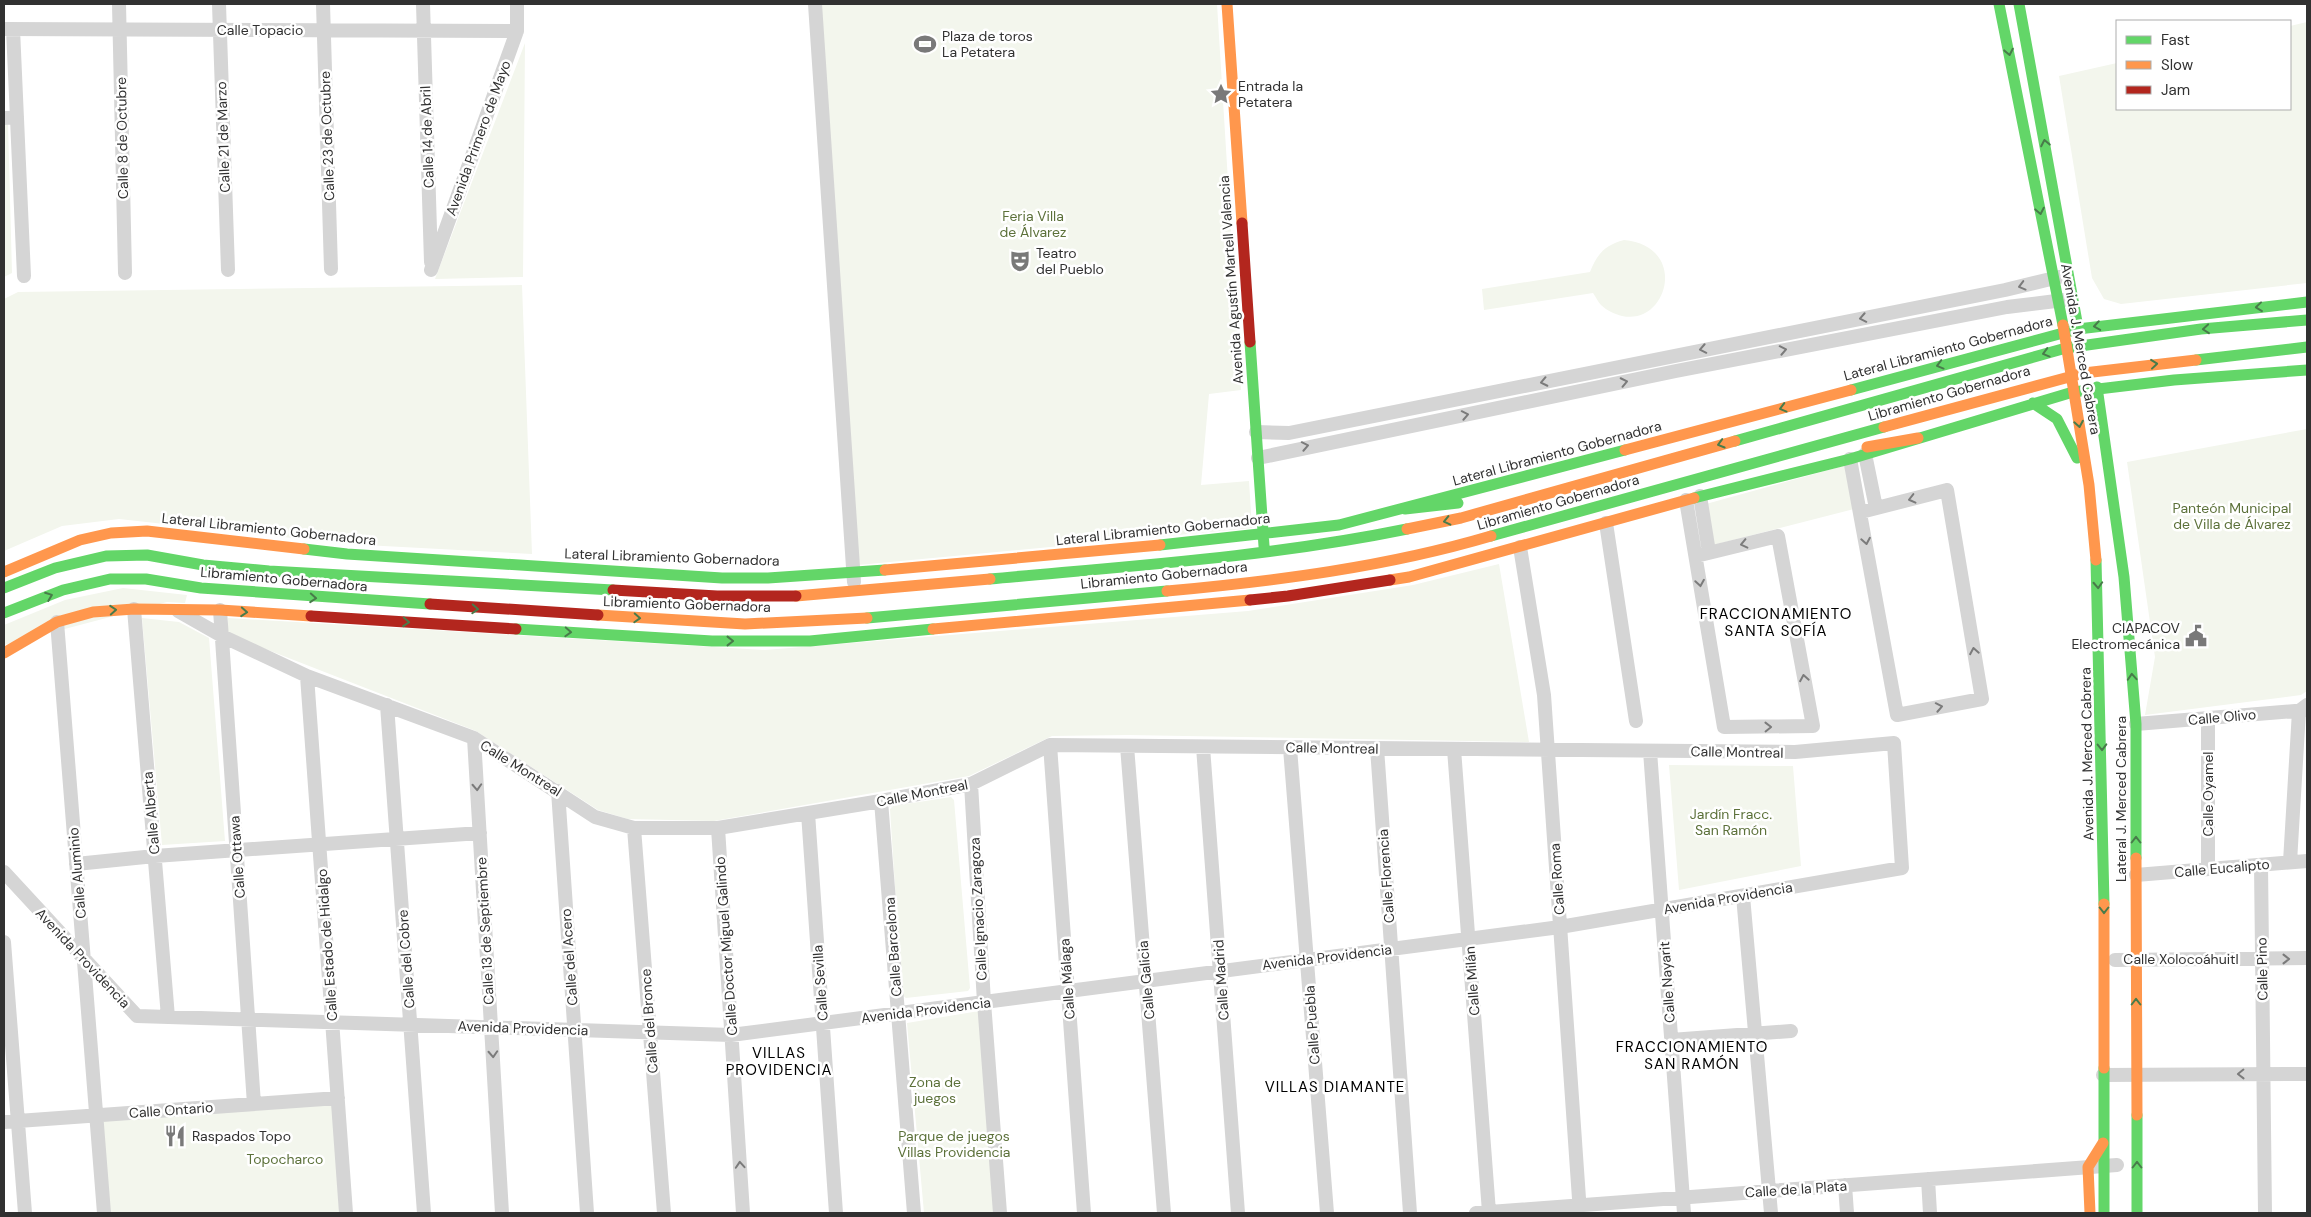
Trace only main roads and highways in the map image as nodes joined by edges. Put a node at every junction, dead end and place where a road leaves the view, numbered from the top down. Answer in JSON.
{"nodes":[{"id":1,"x":1226,"y":4,"type":"edge"},
{"id":2,"x":1999,"y":4,"type":"edge"},
{"id":3,"x":2019,"y":4,"type":"edge"},
{"id":4,"x":2307,"y":302,"type":"edge"},
{"id":5,"x":2307,"y":320,"type":"edge"},
{"id":6,"x":2078,"y":329,"type":"junction"},
{"id":7,"x":2064,"y":332,"type":"junction"},
{"id":8,"x":2307,"y":347,"type":"edge"},
{"id":9,"x":2066,"y":348,"type":"junction"},
{"id":10,"x":2215,"y":358,"type":"junction"},
{"id":11,"x":2082,"y":359,"type":"junction"},
{"id":12,"x":2307,"y":360,"type":"edge"},
{"id":13,"x":2307,"y":370,"type":"edge"},
{"id":14,"x":2071,"y":376,"type":"junction"},
{"id":15,"x":2092,"y":388,"type":"junction"},
{"id":16,"x":2073,"y":392,"type":"junction"},
{"id":17,"x":2033,"y":403,"type":"junction"},
{"id":18,"x":2104,"y":431,"type":"junction"},
{"id":19,"x":1918,"y":438,"type":"junction"},
{"id":20,"x":1780,"y":457,"type":"junction"},
{"id":21,"x":2097,"y":458,"type":"junction"},
{"id":22,"x":2099,"y":475,"type":"junction"},
{"id":23,"x":2090,"y":485,"type":"junction"},
{"id":24,"x":1543,"y":493,"type":"junction"},
{"id":25,"x":2115,"y":507,"type":"junction"},
{"id":26,"x":1405,"y":509,"type":"junction"},
{"id":27,"x":1263,"y":534,"type":"junction"},
{"id":28,"x":2107,"y":539,"type":"dead end"},
{"id":29,"x":1264,"y":553,"type":"junction"},
{"id":30,"x":4,"y":572,"type":"edge"},
{"id":31,"x":4,"y":588,"type":"edge"},
{"id":32,"x":1081,"y":599,"type":"junction"},
{"id":33,"x":4,"y":613,"type":"edge"},
{"id":34,"x":1039,"y":620,"type":"junction"},
{"id":35,"x":4,"y":653,"type":"edge"},
{"id":36,"x":2114,"y":805,"type":"dead end"},
{"id":37,"x":2112,"y":1079,"type":"junction"},
{"id":38,"x":2103,"y":1143,"type":"junction"},
{"id":39,"x":2090,"y":1213,"type":"edge"},
{"id":40,"x":2104,"y":1213,"type":"edge"},
{"id":41,"x":2137,"y":1213,"type":"edge"}],
"edges":[{"from":1,"to":27,"type":"main road","name":"Avenida Agustín Martell Valencia"},
{"from":2,"to":7,"type":"main road","name":"Avenida J. Merced Cabrera","one_way":true},
{"from":6,"to":3,"type":"main road","name":"Avenida J. Merced Cabrera","one_way":true},
{"from":4,"to":6,"type":"main road","name":"Lateral Libramiento Gobernadora","one_way":true},
{"from":5,"to":11,"type":"main road","name":"Libramiento Gobernadora","one_way":true},
{"from":6,"to":7,"type":"main road","name":"Lateral Libramiento Gobernadora"},
{"from":6,"to":11,"type":"main road","name":"Avenida J. Merced Cabrera"},
{"from":7,"to":9,"type":"main road","name":"Avenida J. Merced Cabrera"},
{"from":7,"to":26,"type":"main road","name":"Lateral Libramiento Gobernadora","one_way":true},
{"from":8,"to":10,"type":"main road","name":"Libramiento Gobernadora"},
{"from":9,"to":11,"type":"main road","name":"Libramiento Gobernadora"},
{"from":9,"to":14,"type":"main road","name":"Avenida J. Merced Cabrera"},
{"from":9,"to":24,"type":"main road","name":"Libramiento Gobernadora","one_way":true},
{"from":11,"to":10,"type":"main road","name":"Libramiento Gobernadora","one_way":true},
{"from":10,"to":12,"type":"main road"},
{"from":11,"to":14,"type":"main road","name":"Libramiento Gobernadora"},
{"from":11,"to":15,"type":"main road","name":"Avenida J. Merced Cabrera"},
{"from":13,"to":15,"type":"main road"},
{"from":14,"to":16,"type":"main road","name":"Avenida J. Merced Cabrera"},
{"from":14,"to":20,"type":"main road","name":"Libramiento Gobernadora"},
{"from":15,"to":16,"type":"main road"},
{"from":15,"to":18,"type":"main road","name":"Lateral J. Merced Cabrera"},
{"from":15,"to":21,"type":"main road","name":"Avenida J. Merced Cabrera"},
{"from":16,"to":17,"type":"main road"},
{"from":16,"to":23,"type":"main road","name":"Avenida J. Merced Cabrera","one_way":true},
{"from":17,"to":19,"type":"main road"},
{"from":17,"to":23,"type":"main road"},
{"from":18,"to":21,"type":"main road"},
{"from":18,"to":25,"type":"main road","name":"Lateral J. Merced Cabrera"},
{"from":19,"to":20,"type":"main road"},
{"from":19,"to":34,"type":"main road"},
{"from":20,"to":32,"type":"main road","name":"Libramiento Gobernadora"},
{"from":21,"to":22,"type":"main road","name":"Avenida J. Merced Cabrera"},
{"from":22,"to":25,"type":"main road"},
{"from":22,"to":28,"type":"main road","name":"Avenida J. Merced Cabrera"},
{"from":23,"to":37,"type":"main road","name":"Avenida J. Merced Cabrera","one_way":true},
{"from":24,"to":26,"type":"main road"},
{"from":24,"to":29,"type":"main road","name":"Libramiento Gobernadora","one_way":true},
{"from":41,"to":25,"type":"main road","name":"Lateral J. Merced Cabrera","one_way":true},
{"from":26,"to":27,"type":"main road","name":"Lateral Libramiento Gobernadora"},
{"from":27,"to":29,"type":"main road","name":"Avenida Agustín Martell Valencia"},
{"from":27,"to":30,"type":"main road","name":"Lateral Libramiento Gobernadora"},
{"from":29,"to":31,"type":"main road","name":"Libramiento Gobernadora"},
{"from":33,"to":32,"type":"main road","name":"Libramiento Gobernadora","one_way":true},
{"from":32,"to":34,"type":"main road"},
{"from":35,"to":34,"type":"main road","name":"Calle Montreal","one_way":true},
{"from":36,"to":37,"type":"main road","name":"Avenida J. Merced Cabrera"},
{"from":37,"to":38,"type":"main road","name":"Avenida J. Merced Cabrera"},
{"from":38,"to":39,"type":"main road"},
{"from":38,"to":40,"type":"main road","name":"Avenida J. Merced Cabrera"}]}
